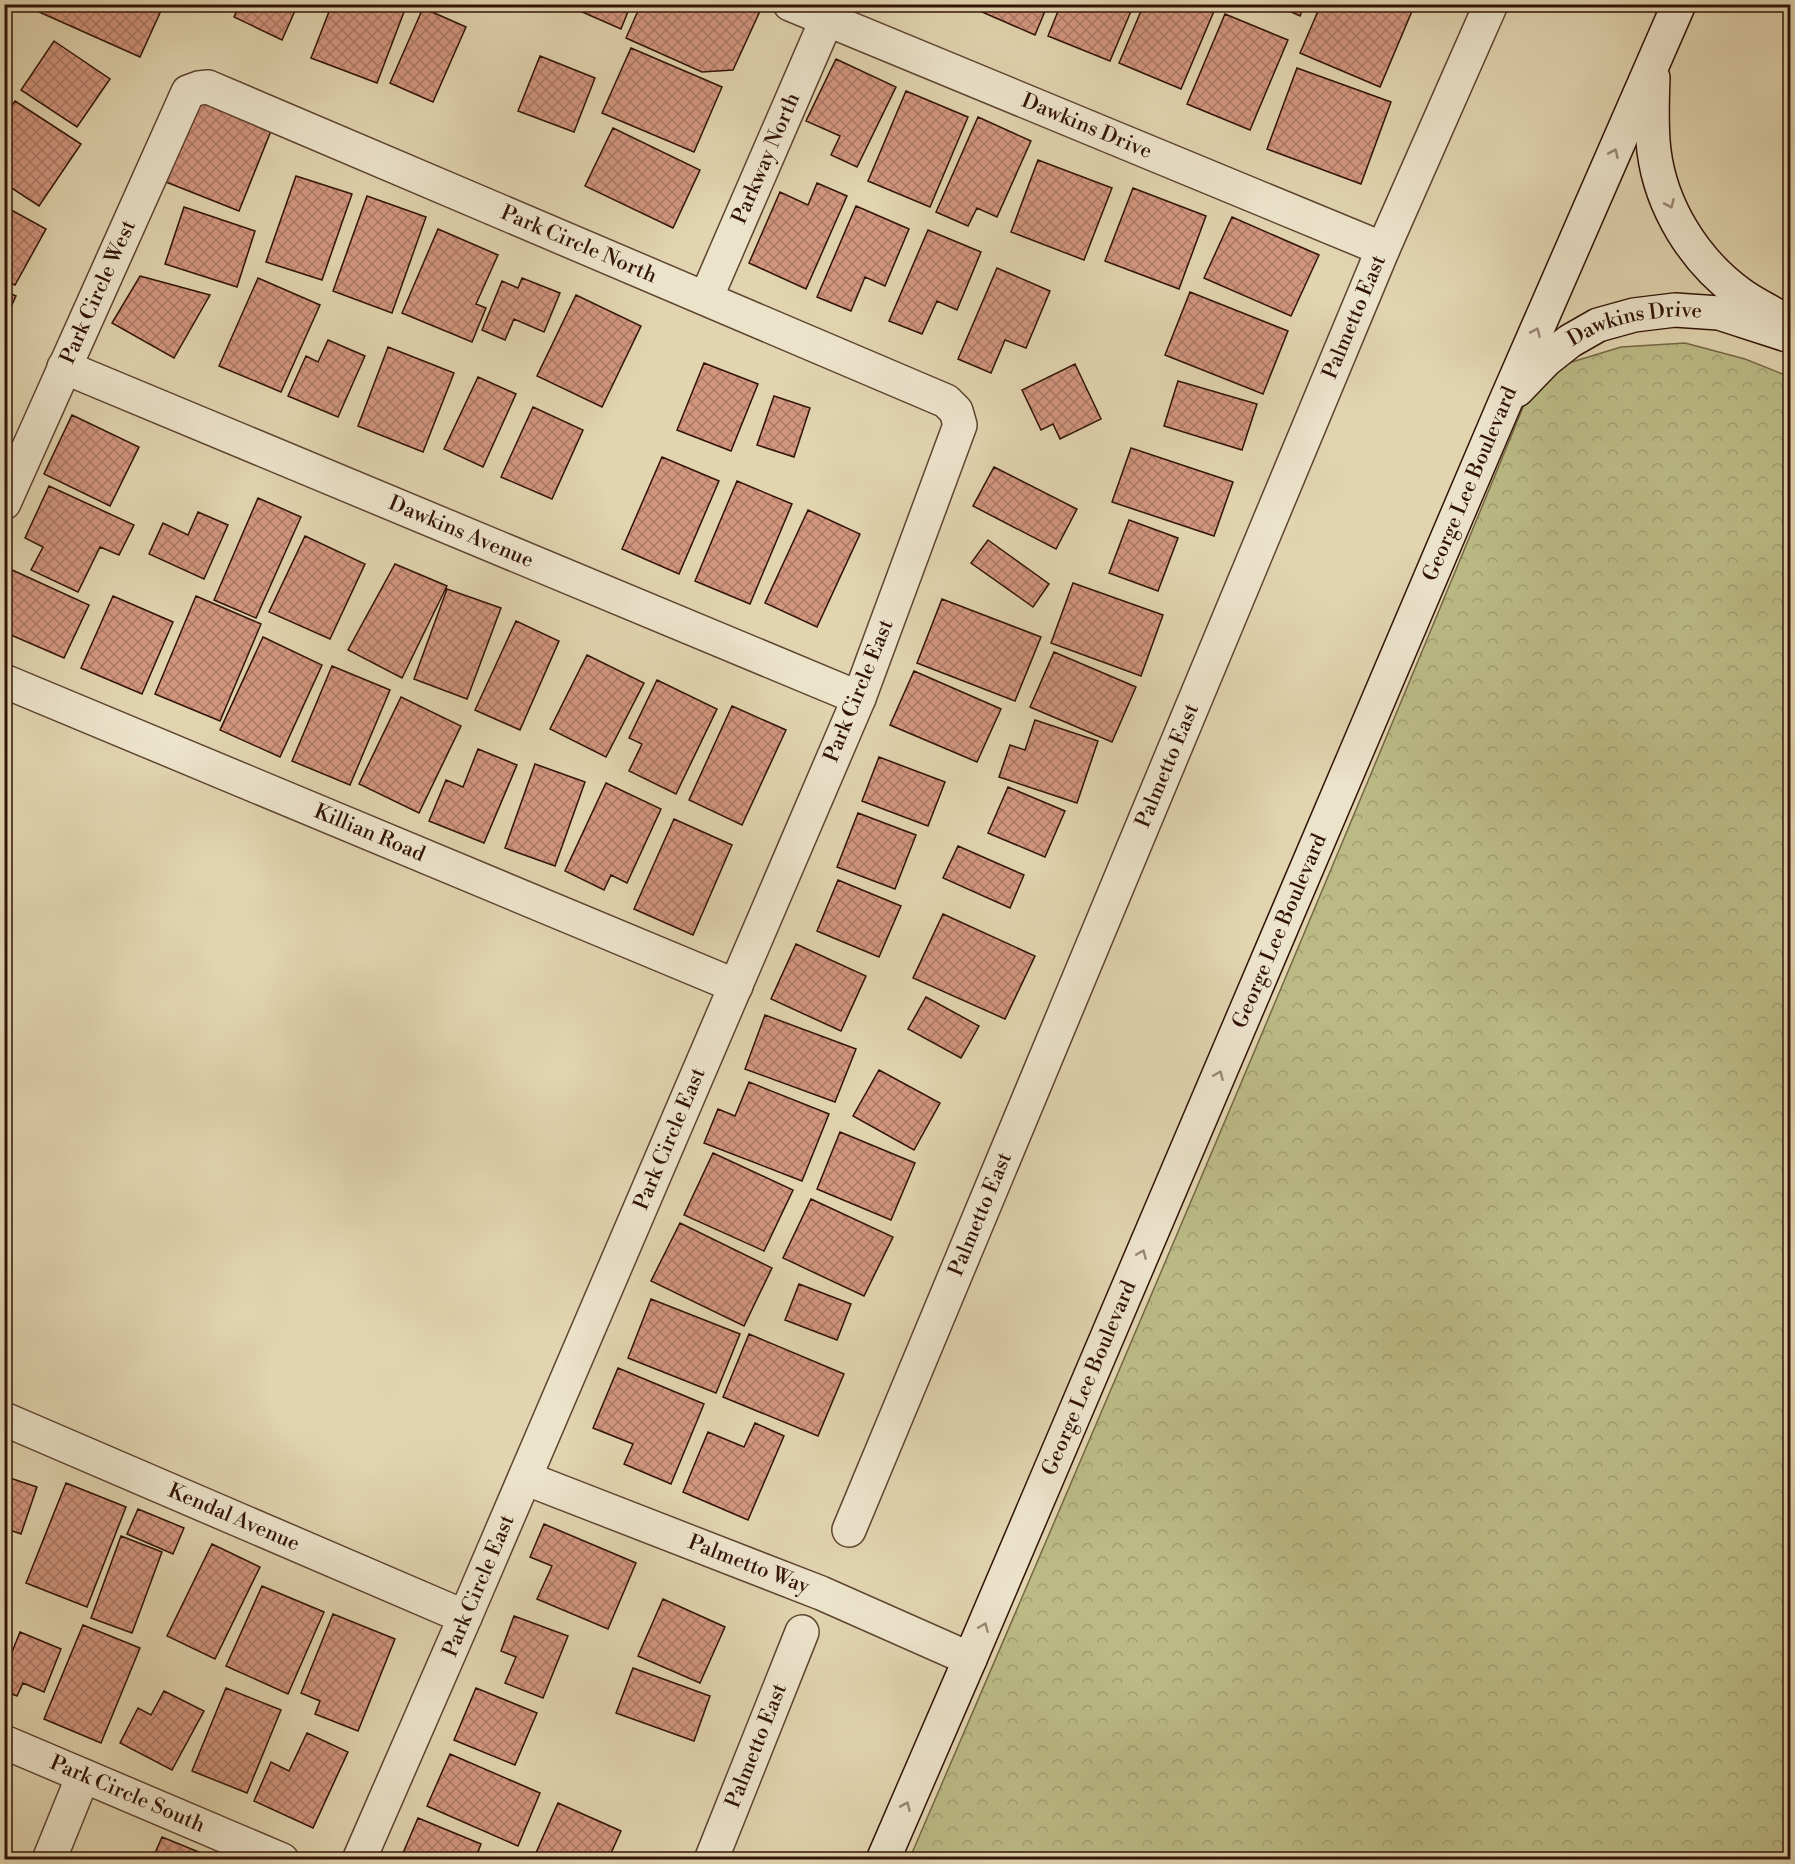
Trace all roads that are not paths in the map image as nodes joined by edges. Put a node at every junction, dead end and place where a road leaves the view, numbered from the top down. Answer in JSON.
{"nodes":[{"id":1,"x":790,"y":4,"type":"edge"},
{"id":2,"x":1491,"y":4,"type":"edge"},
{"id":3,"x":1679,"y":4,"type":"edge"},
{"id":4,"x":826,"y":21,"type":"junction"},
{"id":5,"x":1653,"y":64,"type":"junction"},
{"id":6,"x":199,"y":88,"type":"joint"},
{"id":7,"x":1383,"y":249,"type":"junction"},
{"id":8,"x":706,"y":298,"type":"junction"},
{"id":9,"x":1791,"y":324,"type":"edge"},
{"id":10,"x":1791,"y":336,"type":"edge"},
{"id":11,"x":64,"y":367,"type":"junction"},
{"id":12,"x":1504,"y":405,"type":"junction"},
{"id":13,"x":956,"y":411,"type":"joint"},
{"id":14,"x":4,"y":503,"type":"edge"},
{"id":15,"x":4,"y":681,"type":"edge"},
{"id":16,"x":859,"y":698,"type":"junction"},
{"id":17,"x":736,"y":986,"type":"junction"},
{"id":18,"x":4,"y":1419,"type":"edge"},
{"id":19,"x":525,"y":1478,"type":"junction"},
{"id":20,"x":849,"y":1530,"type":"dead end"},
{"id":21,"x":465,"y":1617,"type":"junction"},
{"id":22,"x":802,"y":1632,"type":"dead end"},
{"id":23,"x":970,"y":1659,"type":"junction"},
{"id":24,"x":4,"y":1742,"type":"edge"},
{"id":25,"x":83,"y":1776,"type":"junction"},
{"id":26,"x":49,"y":1860,"type":"edge"},
{"id":27,"x":282,"y":1860,"type":"edge"},
{"id":28,"x":359,"y":1860,"type":"edge"},
{"id":29,"x":711,"y":1860,"type":"edge"},
{"id":30,"x":883,"y":1860,"type":"edge"}],
"edges":[{"from":1,"to":4,"type":"street","name":"Dawkins Drive"},
{"from":2,"to":7,"type":"street","name":"Palmetto East"},
{"from":3,"to":5,"type":"street","name":"George Lee Boulevard"},
{"from":4,"to":7,"type":"street","name":"Dawkins Drive"},
{"from":4,"to":8,"type":"street","name":"Parkway North"},
{"from":5,"to":9,"type":"street","name":"Dawkins Drive","one_way":true},
{"from":12,"to":5,"type":"street","name":"George Lee Boulevard","one_way":true},
{"from":6,"to":8,"type":"street","name":"Park Circle North"},
{"from":6,"to":11,"type":"street","name":"Park Circle West"},
{"from":7,"to":20,"type":"street","name":"Palmetto East"},
{"from":8,"to":13,"type":"street","name":"Park Circle North"},
{"from":10,"to":12,"type":"street","name":"Dawkins Drive"},
{"from":11,"to":14,"type":"street","name":"Park Circle West"},
{"from":11,"to":16,"type":"street","name":"Dawkins Avenue"},
{"from":23,"to":12,"type":"street","name":"George Lee Boulevard","one_way":true},
{"from":13,"to":16,"type":"street","name":"Park Circle East"},
{"from":15,"to":17,"type":"street","name":"Killian Road"},
{"from":16,"to":17,"type":"street","name":"Park Circle East"},
{"from":17,"to":19,"type":"street","name":"Park Circle East"},
{"from":18,"to":21,"type":"street","name":"Kendal Avenue"},
{"from":19,"to":21,"type":"street","name":"Park Circle East"},
{"from":19,"to":23,"type":"street","name":"Palmetto Way"},
{"from":21,"to":28,"type":"street","name":"Park Circle East"},
{"from":22,"to":29,"type":"street","name":"Palmetto East"},
{"from":30,"to":23,"type":"street","name":"George Lee Boulevard","one_way":true},
{"from":24,"to":25,"type":"street","name":"Park Circle South"},
{"from":25,"to":26,"type":"street"},
{"from":25,"to":27,"type":"street","name":"Park Circle South"}]}
